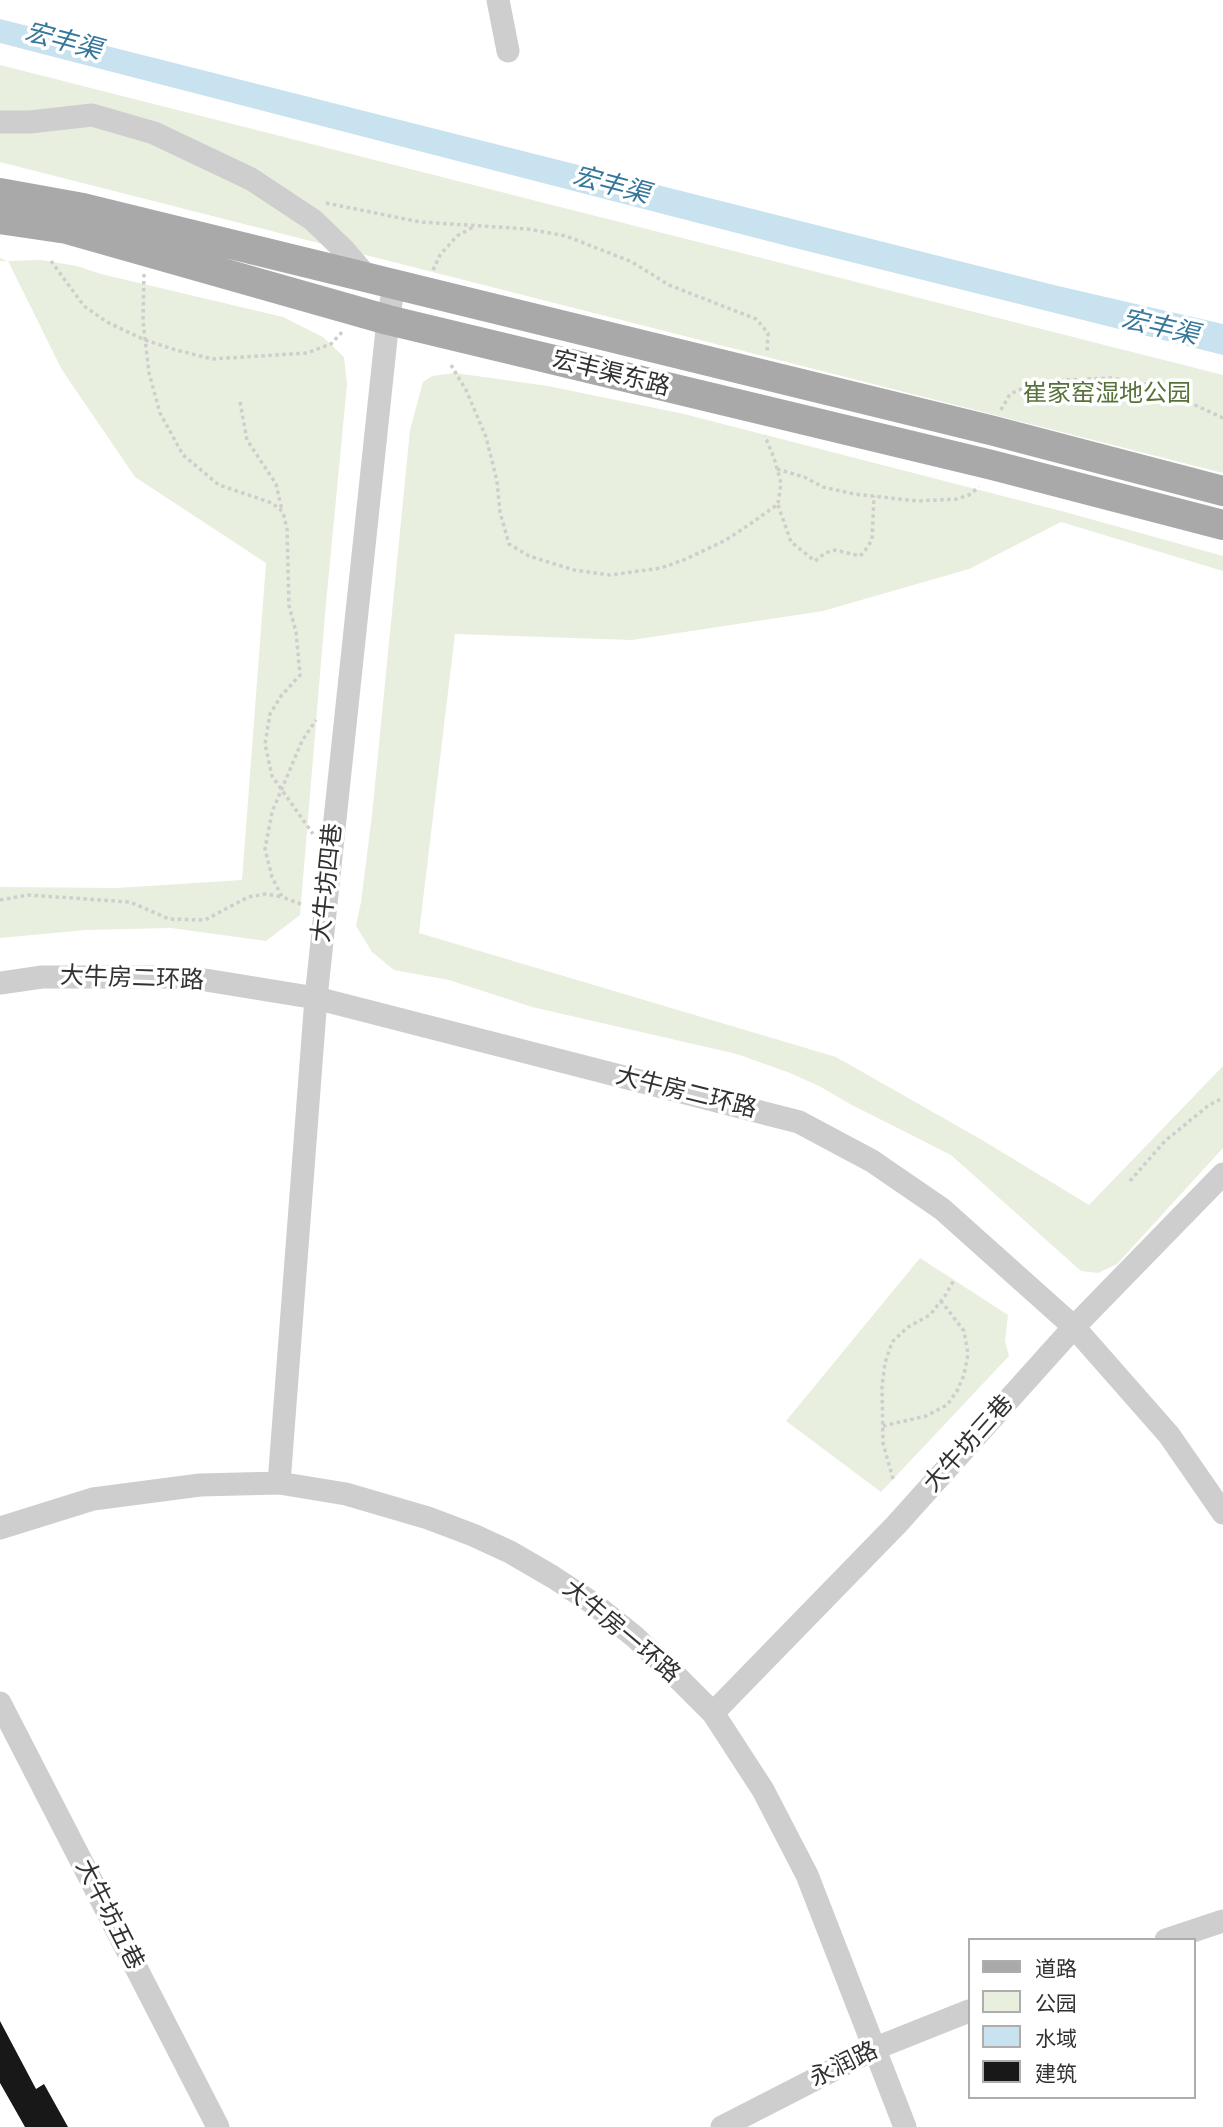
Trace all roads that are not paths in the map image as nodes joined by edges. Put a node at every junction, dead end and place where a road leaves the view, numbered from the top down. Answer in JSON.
{"nodes":[{"id":1,"x":498,"y":0,"type":"edge"},
{"id":2,"x":508,"y":51,"type":"dead end"},
{"id":3,"x":0,"y":122,"type":"edge"},
{"id":4,"x":0,"y":193,"type":"edge"},
{"id":5,"x":0,"y":219,"type":"edge"},
{"id":6,"x":382,"y":282,"type":"junction"},
{"id":7,"x":375,"y":316,"type":"junction"},
{"id":8,"x":1223,"y":491,"type":"edge"},
{"id":9,"x":1223,"y":525,"type":"edge"},
{"id":10,"x":0,"y":983,"type":"edge"},
{"id":11,"x":316,"y":998,"type":"junction"},
{"id":12,"x":1223,"y":1174,"type":"edge"},
{"id":13,"x":1074,"y":1328,"type":"junction"},
{"id":14,"x":279,"y":1483,"type":"junction"},
{"id":15,"x":1223,"y":1513,"type":"edge"},
{"id":16,"x":0,"y":1528,"type":"edge"},
{"id":17,"x":0,"y":1703,"type":"edge"},
{"id":18,"x":713,"y":1713,"type":"junction"},
{"id":19,"x":1223,"y":1921,"type":"edge"},
{"id":20,"x":1172,"y":1938,"type":"edge"},
{"id":21,"x":968,"y":2011,"type":"edge"},
{"id":22,"x":876,"y":2048,"type":"junction"},
{"id":23,"x":218,"y":2127,"type":"edge"},
{"id":24,"x":722,"y":2127,"type":"edge"},
{"id":25,"x":905,"y":2127,"type":"edge"}],
"edges":[{"from":1,"to":2,"type":"street"},
{"from":3,"to":6,"type":"street"},
{"from":4,"to":6,"type":"main road","name":"宏丰渠东路"},
{"from":5,"to":7,"type":"main road","name":"宏丰渠东路"},
{"from":6,"to":7,"type":"street","name":"大牛坊四巷"},
{"from":6,"to":8,"type":"main road","name":"宏丰渠东路"},
{"from":7,"to":9,"type":"main road","name":"宏丰渠东路"},
{"from":7,"to":11,"type":"street","name":"大牛坊四巷"},
{"from":10,"to":11,"type":"street","name":"大牛房二环路"},
{"from":11,"to":13,"type":"street","name":"大牛房二环路"},
{"from":11,"to":14,"type":"street","name":"大牛坊四巷"},
{"from":12,"to":13,"type":"street","name":"大牛坊三巷"},
{"from":13,"to":15,"type":"street","name":"大牛房二环路"},
{"from":13,"to":18,"type":"street","name":"大牛坊三巷"},
{"from":14,"to":16,"type":"street","name":"大牛房一环路"},
{"from":14,"to":18,"type":"street","name":"大牛房一环路"},
{"from":17,"to":23,"type":"street","name":"大牛坊五巷"},
{"from":18,"to":22,"type":"street","name":"大牛房一环路"},
{"from":19,"to":20,"type":"street"},
{"from":21,"to":22,"type":"street","name":"永润路"},
{"from":22,"to":24,"type":"street","name":"永润路"},
{"from":22,"to":25,"type":"street","name":"大牛房一环路"}]}
